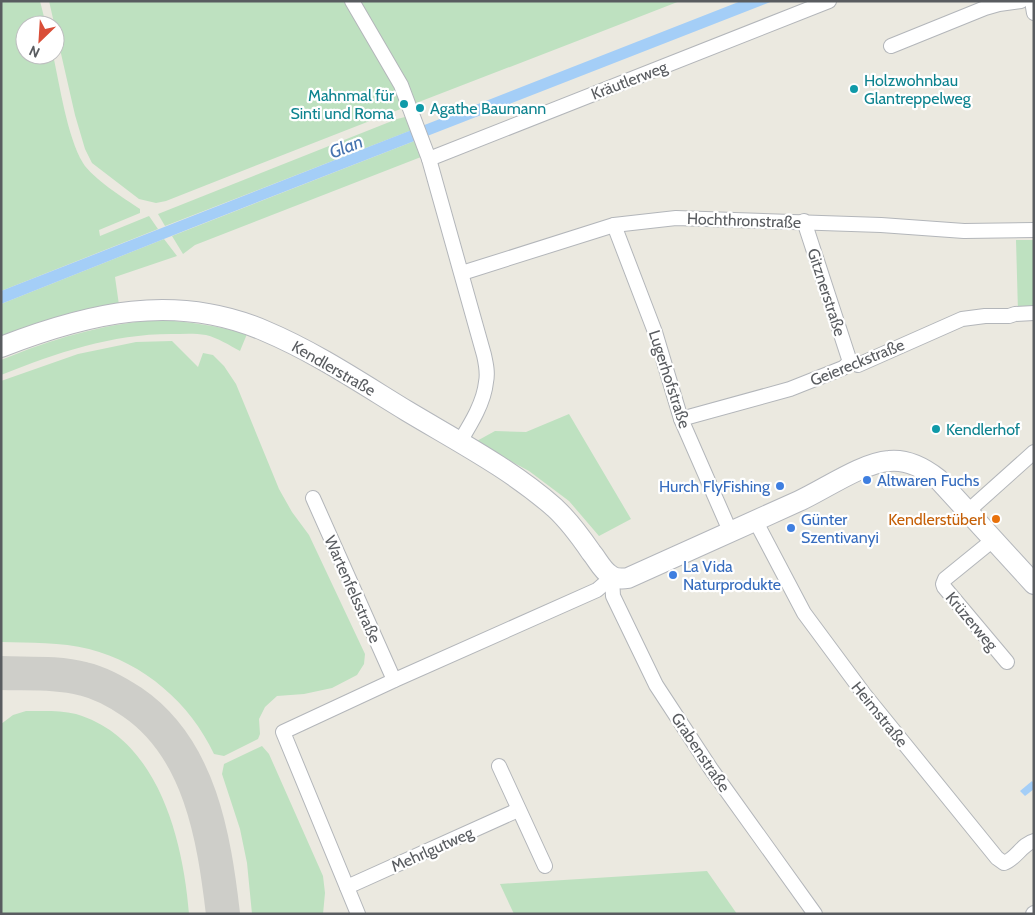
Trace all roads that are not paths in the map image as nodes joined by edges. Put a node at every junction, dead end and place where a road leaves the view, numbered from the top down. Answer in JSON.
{"nodes":[{"id":1,"x":352,"y":1,"type":"edge"},
{"id":2,"x":829,"y":1,"type":"edge"},
{"id":3,"x":1020,"y":1,"type":"edge"},
{"id":4,"x":1032,"y":1,"type":"edge"},
{"id":5,"x":1034,"y":13,"type":"edge"},
{"id":6,"x":891,"y":46,"type":"dead end"},
{"id":7,"x":428,"y":156,"type":"junction"},
{"id":8,"x":804,"y":221,"type":"junction"},
{"id":9,"x":614,"y":225,"type":"junction"},
{"id":10,"x":1034,"y":230,"type":"edge"},
{"id":11,"x":462,"y":273,"type":"junction"},
{"id":12,"x":1034,"y":313,"type":"edge"},
{"id":13,"x":1,"y":347,"type":"edge"},
{"id":14,"x":850,"y":362,"type":"junction"},
{"id":15,"x":681,"y":419,"type":"junction"},
{"id":16,"x":459,"y":442,"type":"junction"},
{"id":17,"x":1034,"y":452,"type":"edge"},
{"id":18,"x":313,"y":498,"type":"dead end"},
{"id":19,"x":967,"y":512,"type":"junction"},
{"id":20,"x":755,"y":520,"type":"junction"},
{"id":21,"x":730,"y":531,"type":"junction"},
{"id":22,"x":992,"y":540,"type":"junction"},
{"id":23,"x":612,"y":577,"type":"junction"},
{"id":24,"x":1034,"y":584,"type":"edge"},
{"id":25,"x":1007,"y":662,"type":"dead end"},
{"id":26,"x":394,"y":680,"type":"junction"},
{"id":27,"x":499,"y":766,"type":"dead end"},
{"id":28,"x":518,"y":810,"type":"junction"},
{"id":29,"x":1034,"y":841,"type":"edge"},
{"id":30,"x":545,"y":866,"type":"dead end"},
{"id":31,"x":347,"y":888,"type":"junction"},
{"id":32,"x":358,"y":914,"type":"edge"},
{"id":33,"x":815,"y":914,"type":"edge"}],
"edges":[{"from":1,"to":7,"type":"street"},
{"from":2,"to":7,"type":"street","name":"Kräutlerweg"},
{"from":3,"to":6,"type":"street"},
{"from":4,"to":5,"type":"street"},
{"from":7,"to":11,"type":"street"},
{"from":8,"to":9,"type":"street","name":"Hochthronstraße"},
{"from":8,"to":10,"type":"street","name":"Hochthronstraße"},
{"from":8,"to":14,"type":"street","name":"Gitznerstraße"},
{"from":9,"to":11,"type":"street","name":"Hochthronstraße"},
{"from":9,"to":15,"type":"street","name":"Lugerhofstraße"},
{"from":11,"to":16,"type":"street"},
{"from":12,"to":14,"type":"street","name":"Geiereckstraße"},
{"from":13,"to":16,"type":"street","name":"Kendlerstraße"},
{"from":14,"to":15,"type":"street","name":"Geiereckstraße"},
{"from":15,"to":21,"type":"street","name":"Lugerhofstraße"},
{"from":16,"to":23,"type":"street","name":"Kendlerstraße"},
{"from":17,"to":19,"type":"street"},
{"from":18,"to":26,"type":"street","name":"Wartenfelsstraße"},
{"from":19,"to":20,"type":"street"},
{"from":19,"to":22,"type":"street"},
{"from":20,"to":21,"type":"street"},
{"from":20,"to":29,"type":"street","name":"Heimstraße"},
{"from":21,"to":23,"type":"street"},
{"from":22,"to":24,"type":"street"},
{"from":22,"to":25,"type":"street","name":"Krüzerweg"},
{"from":23,"to":26,"type":"street"},
{"from":23,"to":33,"type":"street","name":"Grabenstraße"},
{"from":26,"to":31,"type":"street"},
{"from":27,"to":28,"type":"street"},
{"from":28,"to":30,"type":"street"},
{"from":28,"to":31,"type":"street","name":"Mehrlgutweg"},
{"from":31,"to":32,"type":"street"}]}
